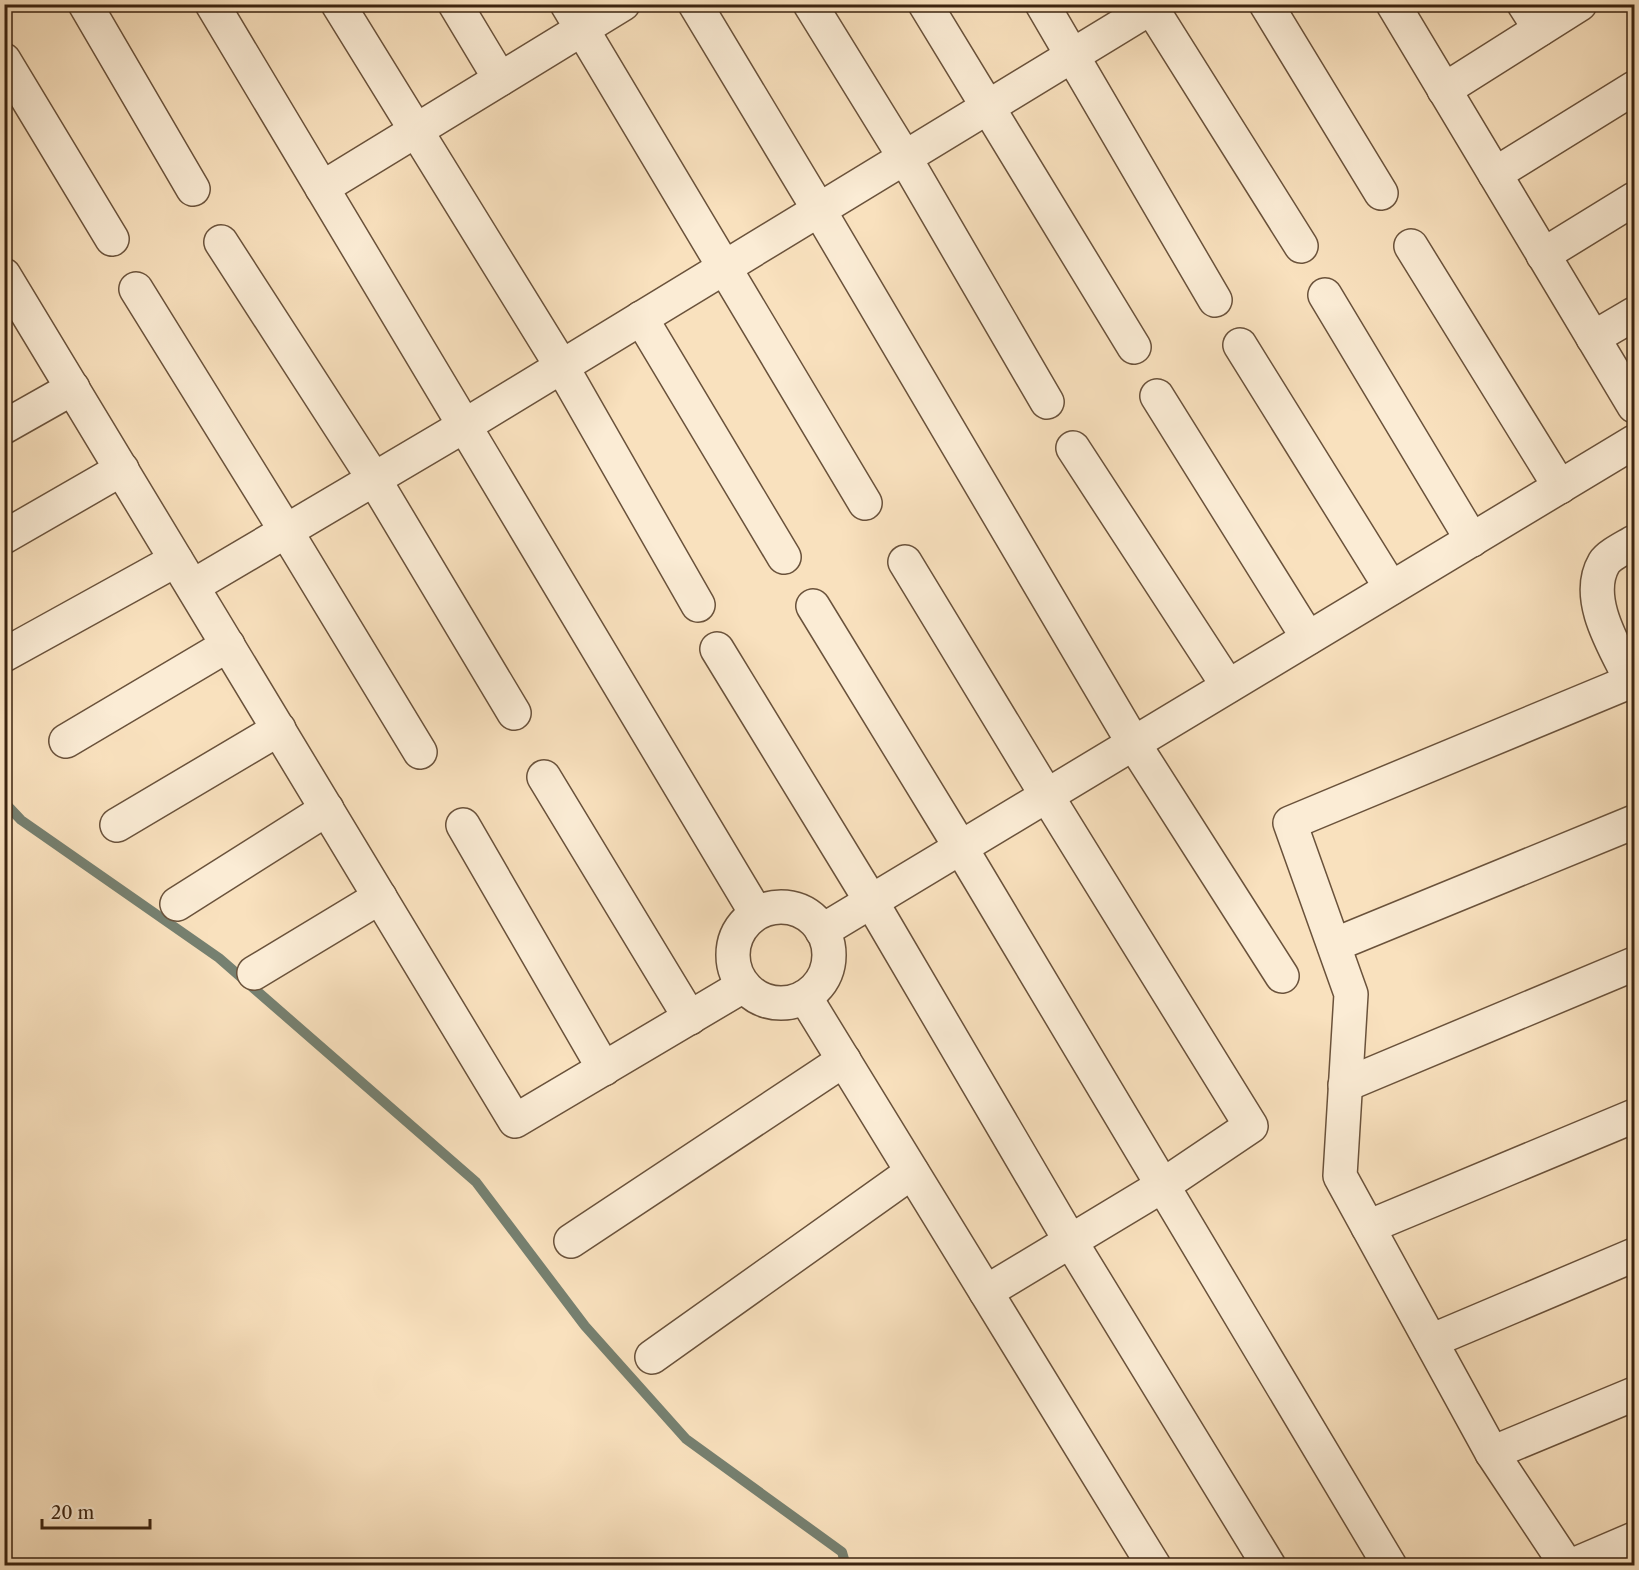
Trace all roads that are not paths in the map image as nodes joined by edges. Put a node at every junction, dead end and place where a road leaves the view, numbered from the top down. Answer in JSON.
{"nodes":[{"id":1,"x":85,"y":4,"type":"edge"},
{"id":2,"x":212,"y":4,"type":"edge"},
{"id":3,"x":338,"y":4,"type":"edge"},
{"id":4,"x":455,"y":4,"type":"edge"},
{"id":5,"x":623,"y":4,"type":"edge"},
{"id":6,"x":695,"y":4,"type":"edge"},
{"id":7,"x":810,"y":4,"type":"edge"},
{"id":8,"x":925,"y":4,"type":"edge"},
{"id":9,"x":1042,"y":4,"type":"edge"},
{"id":10,"x":1266,"y":4,"type":"edge"},
{"id":11,"x":1392,"y":4,"type":"edge"},
{"id":12,"x":1580,"y":4,"type":"edge"},
{"id":13,"x":1152,"y":6,"type":"edge"},
{"id":14,"x":575,"y":17,"type":"edge"},
{"id":15,"x":1532,"y":17,"type":"edge"},
{"id":16,"x":1072,"y":56,"type":"junction"},
{"id":17,"x":4,"y":60,"type":"edge"},
{"id":18,"x":500,"y":79,"type":"junction"},
{"id":19,"x":1635,"y":88,"type":"edge"},
{"id":20,"x":1444,"y":90,"type":"junction"},
{"id":21,"x":987,"y":108,"type":"junction"},
{"id":22,"x":417,"y":130,"type":"junction"},
{"id":23,"x":905,"y":158,"type":"junction"},
{"id":24,"x":1495,"y":174,"type":"junction"},
{"id":25,"x":322,"y":188,"type":"junction"},
{"id":26,"x":193,"y":189,"type":"dead end"},
{"id":27,"x":1381,"y":193,"type":"dead end"},
{"id":28,"x":1635,"y":199,"type":"edge"},
{"id":29,"x":819,"y":210,"type":"junction"},
{"id":30,"x":112,"y":239,"type":"dead end"},
{"id":31,"x":221,"y":242,"type":"dead end"},
{"id":32,"x":1301,"y":246,"type":"dead end"},
{"id":33,"x":1411,"y":246,"type":"dead end"},
{"id":34,"x":1543,"y":255,"type":"junction"},
{"id":35,"x":724,"y":268,"type":"junction"},
{"id":36,"x":4,"y":275,"type":"edge"},
{"id":37,"x":136,"y":289,"type":"dead end"},
{"id":38,"x":1325,"y":295,"type":"dead end"},
{"id":39,"x":1215,"y":300,"type":"dead end"},
{"id":40,"x":1635,"y":314,"type":"edge"},
{"id":41,"x":641,"y":318,"type":"junction"},
{"id":42,"x":16,"y":321,"type":"edge"},
{"id":43,"x":1593,"y":338,"type":"junction"},
{"id":44,"x":1240,"y":345,"type":"dead end"},
{"id":45,"x":1134,"y":347,"type":"dead end"},
{"id":46,"x":562,"y":367,"type":"junction"},
{"id":47,"x":73,"y":388,"type":"junction"},
{"id":48,"x":1157,"y":396,"type":"dead end"},
{"id":49,"x":1047,"y":402,"type":"dead end"},
{"id":50,"x":1635,"y":406,"type":"edge"},
{"id":51,"x":464,"y":426,"type":"junction"},
{"id":52,"x":4,"y":427,"type":"edge"},
{"id":53,"x":1635,"y":442,"type":"edge"},
{"id":54,"x":1073,"y":448,"type":"dead end"},
{"id":55,"x":122,"y":469,"type":"junction"},
{"id":56,"x":374,"y":479,"type":"junction"},
{"id":57,"x":1560,"y":487,"type":"junction"},
{"id":58,"x":865,"y":503,"type":"dead end"},
{"id":59,"x":286,"y":531,"type":"junction"},
{"id":60,"x":4,"y":537,"type":"edge"},
{"id":61,"x":1472,"y":540,"type":"junction"},
{"id":62,"x":1635,"y":542,"type":"edge"},
{"id":63,"x":784,"y":557,"type":"dead end"},
{"id":64,"x":905,"y":562,"type":"dead end"},
{"id":65,"x":185,"y":573,"type":"junction"},
{"id":66,"x":1391,"y":588,"type":"junction"},
{"id":67,"x":698,"y":605,"type":"dead end"},
{"id":68,"x":813,"y":606,"type":"dead end"},
{"id":69,"x":1308,"y":638,"type":"junction"},
{"id":70,"x":228,"y":645,"type":"junction"},
{"id":71,"x":717,"y":650,"type":"dead end"},
{"id":72,"x":4,"y":655,"type":"edge"},
{"id":73,"x":1633,"y":681,"type":"edge"},
{"id":74,"x":1228,"y":686,"type":"junction"},
{"id":75,"x":514,"y":713,"type":"dead end"},
{"id":76,"x":279,"y":729,"type":"junction"},
{"id":77,"x":66,"y":741,"type":"dead end"},
{"id":78,"x":1134,"y":744,"type":"junction"},
{"id":79,"x":420,"y":752,"type":"dead end"},
{"id":80,"x":544,"y":777,"type":"dead end"},
{"id":81,"x":1047,"y":796,"type":"junction"},
{"id":82,"x":327,"y":809,"type":"junction"},
{"id":83,"x":1635,"y":822,"type":"edge"},
{"id":84,"x":117,"y":825,"type":"dead end"},
{"id":85,"x":463,"y":825,"type":"dead end"},
{"id":86,"x":961,"y":848,"type":"junction"},
{"id":87,"x":380,"y":897,"type":"junction"},
{"id":88,"x":871,"y":901,"type":"junction"},
{"id":89,"x":177,"y":904,"type":"dead end"},
{"id":90,"x":756,"y":913,"type":"junction"},
{"id":91,"x":822,"y":931,"type":"junction"},
{"id":92,"x":1334,"y":945,"type":"junction"},
{"id":93,"x":1635,"y":964,"type":"edge"},
{"id":94,"x":254,"y":973,"type":"dead end"},
{"id":95,"x":1282,"y":976,"type":"dead end"},
{"id":96,"x":743,"y":986,"type":"junction"},
{"id":97,"x":805,"y":997,"type":"junction"},
{"id":98,"x":690,"y":1018,"type":"junction"},
{"id":99,"x":844,"y":1060,"type":"junction"},
{"id":100,"x":604,"y":1069,"type":"junction"},
{"id":101,"x":1345,"y":1085,"type":"junction"},
{"id":102,"x":1635,"y":1116,"type":"edge"},
{"id":103,"x":912,"y":1172,"type":"junction"},
{"id":104,"x":1162,"y":1186,"type":"junction"},
{"id":105,"x":1368,"y":1227,"type":"junction"},
{"id":106,"x":571,"y":1241,"type":"dead end"},
{"id":107,"x":1071,"y":1242,"type":"junction"},
{"id":108,"x":1635,"y":1255,"type":"edge"},
{"id":109,"x":986,"y":1292,"type":"junction"},
{"id":110,"x":1431,"y":1341,"type":"junction"},
{"id":111,"x":652,"y":1357,"type":"dead end"},
{"id":112,"x":1635,"y":1394,"type":"edge"},
{"id":113,"x":1492,"y":1453,"type":"junction"},
{"id":114,"x":1635,"y":1539,"type":"edge"},
{"id":115,"x":1154,"y":1566,"type":"edge"},
{"id":116,"x":1269,"y":1566,"type":"edge"},
{"id":117,"x":1390,"y":1566,"type":"edge"},
{"id":118,"x":1569,"y":1566,"type":"edge"}],
"edges":[{"from":1,"to":26,"type":"street"},
{"from":2,"to":25,"type":"street"},
{"from":3,"to":22,"type":"street"},
{"from":4,"to":18,"type":"street"},
{"from":5,"to":14,"type":"street"},
{"from":6,"to":29,"type":"street"},
{"from":7,"to":23,"type":"street"},
{"from":8,"to":21,"type":"street"},
{"from":9,"to":16,"type":"street"},
{"from":10,"to":27,"type":"street"},
{"from":11,"to":20,"type":"street"},
{"from":12,"to":15,"type":"street"},
{"from":13,"to":16,"type":"street"},
{"from":13,"to":32,"type":"street"},
{"from":14,"to":18,"type":"street"},
{"from":14,"to":35,"type":"street"},
{"from":15,"to":20,"type":"street"},
{"from":16,"to":21,"type":"street"},
{"from":16,"to":39,"type":"street"},
{"from":17,"to":30,"type":"street"},
{"from":18,"to":22,"type":"street"},
{"from":19,"to":24,"type":"street"},
{"from":20,"to":24,"type":"street"},
{"from":21,"to":23,"type":"street"},
{"from":21,"to":45,"type":"street"},
{"from":22,"to":25,"type":"street"},
{"from":22,"to":46,"type":"street"},
{"from":23,"to":29,"type":"street"},
{"from":23,"to":49,"type":"street"},
{"from":24,"to":34,"type":"street"},
{"from":25,"to":51,"type":"street"},
{"from":28,"to":34,"type":"street"},
{"from":29,"to":35,"type":"street"},
{"from":29,"to":78,"type":"street"},
{"from":31,"to":56,"type":"street"},
{"from":33,"to":57,"type":"street"},
{"from":34,"to":43,"type":"street"},
{"from":35,"to":41,"type":"street"},
{"from":35,"to":58,"type":"street"},
{"from":36,"to":42,"type":"street"},
{"from":37,"to":59,"type":"street"},
{"from":38,"to":61,"type":"street"},
{"from":40,"to":43,"type":"street"},
{"from":41,"to":46,"type":"street"},
{"from":41,"to":63,"type":"street"},
{"from":42,"to":47,"type":"street"},
{"from":43,"to":50,"type":"street"},
{"from":44,"to":66,"type":"street"},
{"from":46,"to":51,"type":"street"},
{"from":46,"to":67,"type":"street"},
{"from":47,"to":52,"type":"street"},
{"from":47,"to":55,"type":"street"},
{"from":48,"to":69,"type":"street"},
{"from":51,"to":56,"type":"street"},
{"from":51,"to":90,"type":"street"},
{"from":53,"to":57,"type":"street"},
{"from":54,"to":74,"type":"street"},
{"from":55,"to":60,"type":"street"},
{"from":55,"to":65,"type":"street"},
{"from":56,"to":59,"type":"street"},
{"from":56,"to":75,"type":"street"},
{"from":57,"to":61,"type":"street"},
{"from":59,"to":65,"type":"street"},
{"from":59,"to":79,"type":"street"},
{"from":61,"to":66,"type":"street"},
{"from":62,"to":73,"type":"street"},
{"from":64,"to":81,"type":"street"},
{"from":65,"to":70,"type":"street"},
{"from":65,"to":72,"type":"street"},
{"from":66,"to":69,"type":"street"},
{"from":68,"to":86,"type":"street"},
{"from":69,"to":74,"type":"street"},
{"from":70,"to":76,"type":"street"},
{"from":70,"to":77,"type":"street"},
{"from":71,"to":88,"type":"street"},
{"from":73,"to":92,"type":"street"},
{"from":74,"to":78,"type":"street"},
{"from":76,"to":82,"type":"street"},
{"from":76,"to":84,"type":"street"},
{"from":78,"to":81,"type":"street"},
{"from":78,"to":95,"type":"street"},
{"from":80,"to":98,"type":"street"},
{"from":81,"to":86,"type":"street"},
{"from":81,"to":104,"type":"street"},
{"from":82,"to":87,"type":"street"},
{"from":82,"to":89,"type":"street"},
{"from":83,"to":92,"type":"street"},
{"from":85,"to":100,"type":"street"},
{"from":86,"to":88,"type":"street"},
{"from":86,"to":104,"type":"street"},
{"from":87,"to":94,"type":"street"},
{"from":87,"to":100,"type":"street"},
{"from":88,"to":91,"type":"street"},
{"from":88,"to":107,"type":"street"},
{"from":90,"to":91,"type":"street"},
{"from":90,"to":96,"type":"street"},
{"from":91,"to":97,"type":"street"},
{"from":92,"to":101,"type":"street"},
{"from":93,"to":101,"type":"street"},
{"from":96,"to":97,"type":"street"},
{"from":96,"to":98,"type":"street"},
{"from":97,"to":99,"type":"street"},
{"from":98,"to":100,"type":"street"},
{"from":99,"to":103,"type":"street"},
{"from":99,"to":106,"type":"street"},
{"from":101,"to":105,"type":"street"},
{"from":102,"to":105,"type":"street"},
{"from":103,"to":109,"type":"street"},
{"from":103,"to":111,"type":"street"},
{"from":104,"to":107,"type":"street"},
{"from":104,"to":117,"type":"street"},
{"from":105,"to":110,"type":"street"},
{"from":107,"to":109,"type":"street"},
{"from":107,"to":116,"type":"street"},
{"from":108,"to":110,"type":"street"},
{"from":109,"to":115,"type":"street"},
{"from":110,"to":113,"type":"street"},
{"from":112,"to":113,"type":"street"},
{"from":113,"to":118,"type":"street"},
{"from":114,"to":118,"type":"street"}]}
